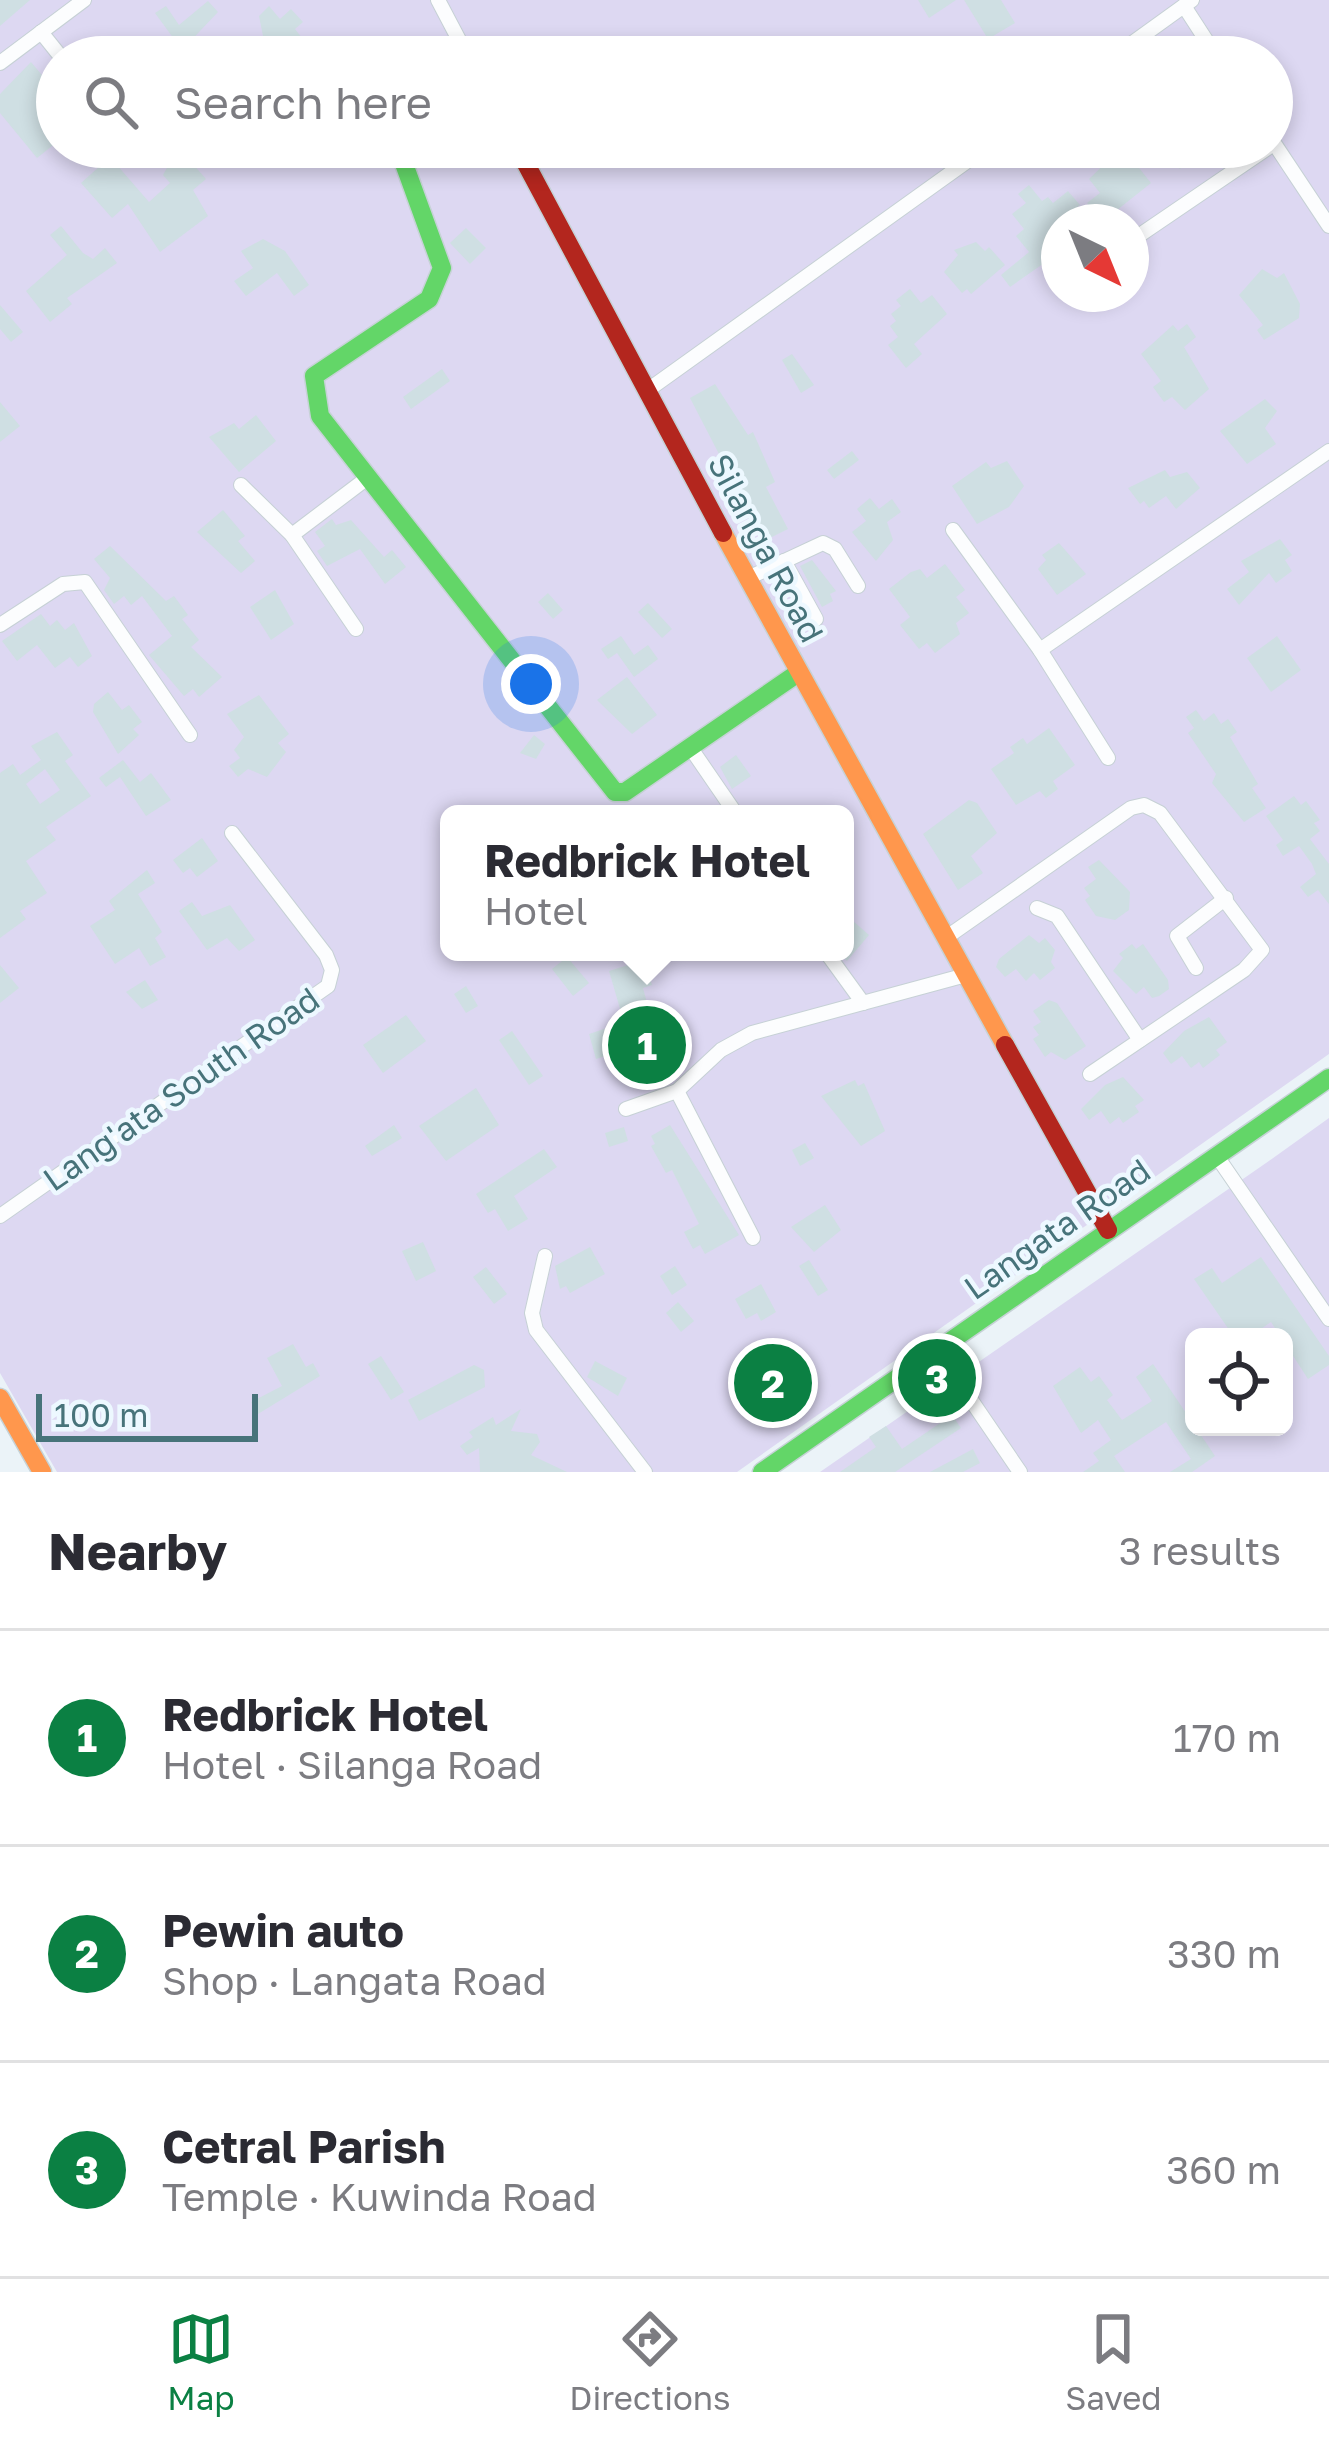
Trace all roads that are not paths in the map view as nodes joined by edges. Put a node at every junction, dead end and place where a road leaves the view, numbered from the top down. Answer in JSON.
{"nodes":[{"id":1,"x":84,"y":0,"type":"edge"},
{"id":2,"x":438,"y":0,"type":"edge"},
{"id":3,"x":1188,"y":3,"type":"edge"},
{"id":4,"x":41,"y":32,"type":"junction"},
{"id":5,"x":44,"y":36,"type":"edge"},
{"id":6,"x":458,"y":36,"type":"edge"},
{"id":7,"x":1142,"y":36,"type":"edge"},
{"id":8,"x":1206,"y":36,"type":"edge"},
{"id":9,"x":0,"y":63,"type":"edge"},
{"id":10,"x":406,"y":168,"type":"edge"},
{"id":11,"x":528,"y":168,"type":"edge"},
{"id":12,"x":958,"y":168,"type":"edge"},
{"id":13,"x":1237,"y":168,"type":"edge"},
{"id":14,"x":1289,"y":168,"type":"edge"},
{"id":15,"x":1329,"y":226,"type":"edge"},
{"id":16,"x":1149,"y":229,"type":"edge"},
{"id":17,"x":648,"y":390,"type":"junction"},
{"id":18,"x":1329,"y":451,"type":"edge"},
{"id":19,"x":366,"y":479,"type":"junction"},
{"id":20,"x":241,"y":485,"type":"dead end"},
{"id":21,"x":953,"y":530,"type":"dead end"},
{"id":22,"x":292,"y":535,"type":"junction"},
{"id":23,"x":784,"y":561,"type":"junction"},
{"id":24,"x":748,"y":578,"type":"junction"},
{"id":25,"x":858,"y":586,"type":"dead end"},
{"id":26,"x":816,"y":619,"type":"dead end"},
{"id":27,"x":0,"y":625,"type":"edge"},
{"id":28,"x":356,"y":629,"type":"dead end"},
{"id":29,"x":1040,"y":650,"type":"junction"},
{"id":30,"x":798,"y":673,"type":"junction"},
{"id":31,"x":190,"y":735,"type":"dead end"},
{"id":32,"x":690,"y":747,"type":"junction"},
{"id":33,"x":1108,"y":758,"type":"dead end"},
{"id":34,"x":730,"y":805,"type":"edge"},
{"id":35,"x":232,"y":833,"type":"dead end"},
{"id":36,"x":1226,"y":898,"type":"junction"},
{"id":37,"x":1037,"y":908,"type":"dead end"},
{"id":38,"x":946,"y":937,"type":"junction"},
{"id":39,"x":833,"y":961,"type":"edge"},
{"id":40,"x":1196,"y":968,"type":"dead end"},
{"id":41,"x":967,"y":975,"type":"junction"},
{"id":42,"x":863,"y":1003,"type":"junction"},
{"id":43,"x":1140,"y":1040,"type":"junction"},
{"id":44,"x":1090,"y":1074,"type":"dead end"},
{"id":45,"x":1329,"y":1078,"type":"edge"},
{"id":46,"x":677,"y":1091,"type":"junction"},
{"id":47,"x":626,"y":1109,"type":"dead end"},
{"id":48,"x":1216,"y":1154,"type":"junction"},
{"id":49,"x":0,"y":1216,"type":"edge"},
{"id":50,"x":1108,"y":1230,"type":"junction"},
{"id":51,"x":754,"y":1238,"type":"dead end"},
{"id":52,"x":545,"y":1256,"type":"dead end"},
{"id":53,"x":1329,"y":1319,"type":"edge"},
{"id":54,"x":937,"y":1350,"type":"junction"},
{"id":55,"x":0,"y":1398,"type":"edge"},
{"id":56,"x":42,"y":1472,"type":"edge"},
{"id":57,"x":645,"y":1472,"type":"edge"},
{"id":58,"x":762,"y":1472,"type":"edge"},
{"id":59,"x":1019,"y":1472,"type":"edge"}],
"edges":[{"from":1,"to":4,"type":"street"},
{"from":2,"to":6,"type":"street"},
{"from":3,"to":7,"type":"street"},
{"from":3,"to":8,"type":"street"},
{"from":4,"to":5,"type":"street"},
{"from":4,"to":9,"type":"street"},
{"from":10,"to":19,"type":"street"},
{"from":11,"to":17,"type":"street","name":"Silanga Road"},
{"from":12,"to":17,"type":"street"},
{"from":13,"to":16,"type":"street"},
{"from":14,"to":15,"type":"street"},
{"from":17,"to":24,"type":"street","name":"Silanga Road"},
{"from":18,"to":29,"type":"street"},
{"from":19,"to":22,"type":"street"},
{"from":19,"to":32,"type":"street"},
{"from":20,"to":22,"type":"street"},
{"from":21,"to":29,"type":"street"},
{"from":22,"to":28,"type":"street"},
{"from":23,"to":24,"type":"street"},
{"from":23,"to":25,"type":"street"},
{"from":23,"to":26,"type":"street"},
{"from":24,"to":30,"type":"street","name":"Silanga Road"},
{"from":27,"to":31,"type":"street"},
{"from":29,"to":33,"type":"street"},
{"from":30,"to":32,"type":"street"},
{"from":30,"to":38,"type":"street","name":"Silanga Road"},
{"from":32,"to":34,"type":"street"},
{"from":35,"to":49,"type":"street","name":"Lang'ata South Road"},
{"from":36,"to":38,"type":"street"},
{"from":36,"to":40,"type":"street"},
{"from":36,"to":43,"type":"street"},
{"from":37,"to":43,"type":"street"},
{"from":38,"to":41,"type":"street","name":"Silanga Road"},
{"from":39,"to":42,"type":"street"},
{"from":41,"to":42,"type":"street"},
{"from":41,"to":50,"type":"street","name":"Silanga Road"},
{"from":42,"to":46,"type":"street"},
{"from":43,"to":44,"type":"street"},
{"from":45,"to":48,"type":"street","name":"Langata Road"},
{"from":46,"to":47,"type":"street"},
{"from":46,"to":51,"type":"street"},
{"from":48,"to":50,"type":"street","name":"Langata Road"},
{"from":48,"to":53,"type":"street"},
{"from":50,"to":54,"type":"street","name":"Langata Road"},
{"from":52,"to":57,"type":"street"},
{"from":54,"to":58,"type":"street","name":"Langata Road"},
{"from":54,"to":59,"type":"street"},
{"from":55,"to":56,"type":"street"}]}
